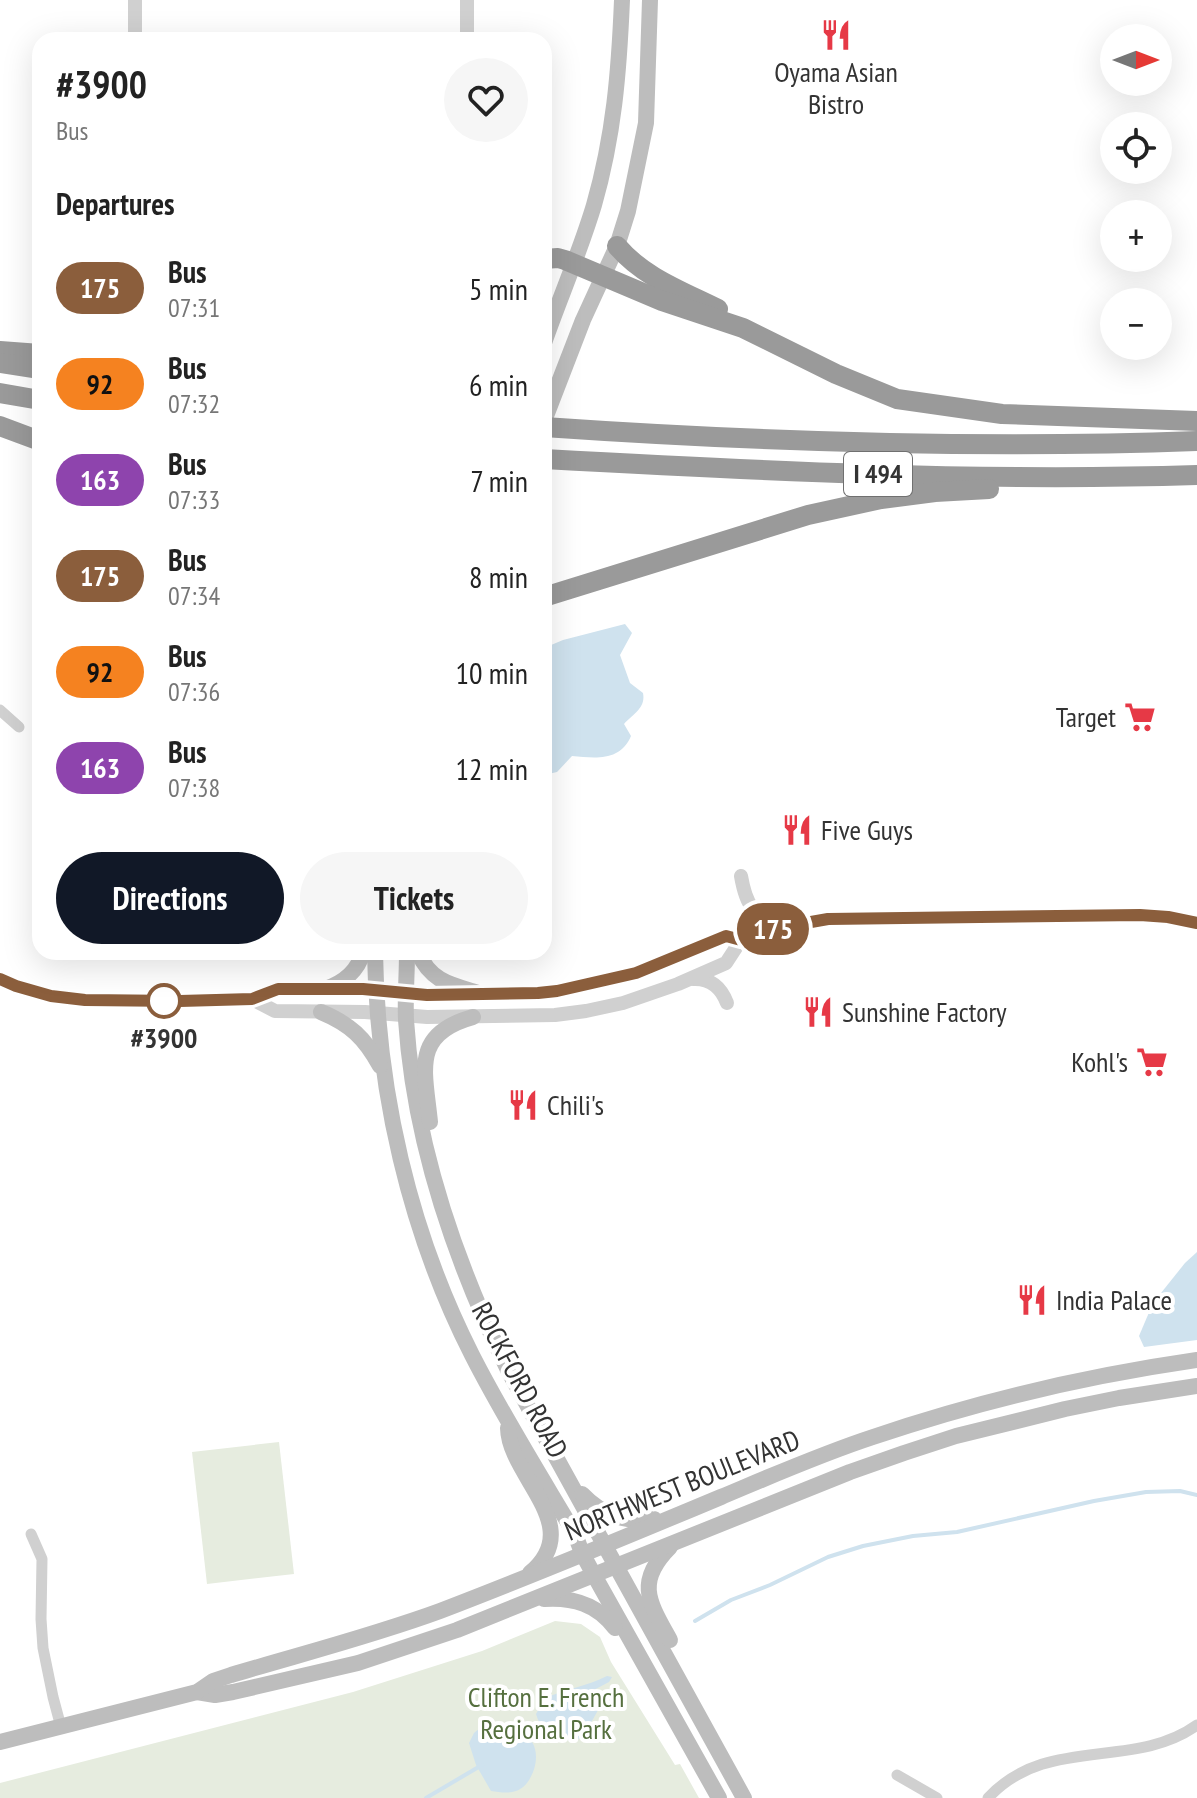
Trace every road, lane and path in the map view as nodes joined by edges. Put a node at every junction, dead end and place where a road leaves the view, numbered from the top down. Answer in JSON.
{"nodes":[{"id":1,"x":135,"y":0,"type":"edge"},
{"id":2,"x":467,"y":0,"type":"edge"},
{"id":3,"x":622,"y":0,"type":"edge"},
{"id":4,"x":650,"y":0,"type":"edge"},
{"id":5,"x":135,"y":32,"type":"edge"},
{"id":6,"x":467,"y":32,"type":"edge"},
{"id":7,"x":617,"y":246,"type":"junction"},
{"id":8,"x":552,"y":258,"type":"edge"},
{"id":9,"x":573,"y":263,"type":"junction"},
{"id":10,"x":603,"y":275,"type":"junction"},
{"id":11,"x":552,"y":321,"type":"edge"},
{"id":12,"x":743,"y":328,"type":"junction"},
{"id":13,"x":0,"y":351,"type":"edge"},
{"id":14,"x":32,"y":353,"type":"edge"},
{"id":15,"x":0,"y":363,"type":"edge"},
{"id":16,"x":32,"y":368,"type":"edge"},
{"id":17,"x":0,"y":393,"type":"edge"},
{"id":18,"x":32,"y":399,"type":"edge"},
{"id":19,"x":552,"y":402,"type":"edge"},
{"id":20,"x":1197,"y":421,"type":"edge"},
{"id":21,"x":552,"y":425,"type":"edge"},
{"id":22,"x":0,"y":426,"type":"edge"},
{"id":23,"x":32,"y":438,"type":"edge"},
{"id":24,"x":1197,"y":441,"type":"edge"},
{"id":25,"x":552,"y":459,"type":"edge"},
{"id":26,"x":1197,"y":475,"type":"edge"},
{"id":27,"x":1123,"y":476,"type":"junction"},
{"id":28,"x":552,"y":595,"type":"edge"},
{"id":29,"x":0,"y":710,"type":"edge"},
{"id":30,"x":19,"y":727,"type":"dead end"},
{"id":31,"x":741,"y":876,"type":"dead end"},
{"id":32,"x":1197,"y":923,"type":"edge"},
{"id":33,"x":785,"y":926,"type":"junction"},
{"id":34,"x":741,"y":940,"type":"junction"},
{"id":35,"x":360,"y":960,"type":"edge"},
{"id":36,"x":375,"y":960,"type":"edge"},
{"id":37,"x":407,"y":960,"type":"edge"},
{"id":38,"x":422,"y":960,"type":"edge"},
{"id":39,"x":0,"y":979,"type":"edge"},
{"id":40,"x":688,"y":980,"type":"junction"},
{"id":41,"x":325,"y":989,"type":"junction"},
{"id":42,"x":377,"y":990,"type":"junction"},
{"id":43,"x":405,"y":993,"type":"junction"},
{"id":44,"x":482,"y":994,"type":"junction"},
{"id":45,"x":252,"y":999,"type":"junction"},
{"id":46,"x":727,"y":1003,"type":"dead end"},
{"id":47,"x":321,"y":1012,"type":"junction"},
{"id":48,"x":378,"y":1013,"type":"junction"},
{"id":49,"x":406,"y":1015,"type":"junction"},
{"id":50,"x":473,"y":1017,"type":"junction"},
{"id":51,"x":384,"y":1075,"type":"junction"},
{"id":52,"x":425,"y":1146,"type":"junction"},
{"id":53,"x":1197,"y":1360,"type":"edge"},
{"id":54,"x":1197,"y":1386,"type":"edge"},
{"id":55,"x":508,"y":1419,"type":"junction"},
{"id":56,"x":565,"y":1474,"type":"junction"},
{"id":57,"x":676,"y":1516,"type":"junction"},
{"id":58,"x":31,"y":1534,"type":"dead end"},
{"id":59,"x":677,"y":1541,"type":"junction"},
{"id":60,"x":604,"y":1545,"type":"junction"},
{"id":61,"x":582,"y":1553,"type":"junction"},
{"id":62,"x":617,"y":1566,"type":"junction"},
{"id":63,"x":594,"y":1575,"type":"junction"},
{"id":64,"x":522,"y":1578,"type":"junction"},
{"id":65,"x":534,"y":1599,"type":"junction"},
{"id":66,"x":631,"y":1643,"type":"junction"},
{"id":67,"x":683,"y":1686,"type":"junction"},
{"id":68,"x":197,"y":1692,"type":"junction"},
{"id":69,"x":1197,"y":1725,"type":"edge"},
{"id":70,"x":61,"y":1727,"type":"junction"},
{"id":71,"x":0,"y":1742,"type":"edge"},
{"id":72,"x":897,"y":1775,"type":"dead end"},
{"id":73,"x":719,"y":1798,"type":"edge"},
{"id":74,"x":744,"y":1798,"type":"edge"},
{"id":75,"x":937,"y":1798,"type":"edge"},
{"id":76,"x":988,"y":1798,"type":"edge"}],
"edges":[{"from":1,"to":5,"type":"street"},
{"from":2,"to":6,"type":"street"},
{"from":3,"to":9,"type":"main road"},
{"from":4,"to":7,"type":"main road"},
{"from":7,"to":10,"type":"main road"},
{"from":7,"to":12,"type":"highway"},
{"from":8,"to":9,"type":"highway"},
{"from":9,"to":10,"type":"highway"},
{"from":9,"to":11,"type":"main road"},
{"from":10,"to":12,"type":"highway"},
{"from":10,"to":19,"type":"main road"},
{"from":12,"to":20,"type":"highway"},
{"from":13,"to":14,"type":"highway"},
{"from":15,"to":16,"type":"highway"},
{"from":17,"to":18,"type":"highway"},
{"from":21,"to":24,"type":"highway","number":"I 494"},
{"from":22,"to":23,"type":"highway"},
{"from":25,"to":27,"type":"highway","number":"I 494"},
{"from":26,"to":27,"type":"highway","number":"I 494"},
{"from":27,"to":28,"type":"highway"},
{"from":29,"to":30,"type":"street"},
{"from":31,"to":33,"type":"street"},
{"from":32,"to":33,"type":"street"},
{"from":33,"to":34,"type":"street"},
{"from":34,"to":40,"type":"street"},
{"from":34,"to":44,"type":"street"},
{"from":35,"to":41,"type":"main road"},
{"from":36,"to":42,"type":"main road","name":"ROCKFORD ROAD"},
{"from":37,"to":43,"type":"main road","name":"ROCKFORD ROAD"},
{"from":38,"to":44,"type":"main road"},
{"from":39,"to":45,"type":"street"},
{"from":40,"to":46,"type":"street"},
{"from":40,"to":50,"type":"street"},
{"from":41,"to":42,"type":"street"},
{"from":41,"to":45,"type":"street"},
{"from":42,"to":43,"type":"street"},
{"from":42,"to":48,"type":"main road","name":"ROCKFORD ROAD"},
{"from":43,"to":44,"type":"street"},
{"from":43,"to":49,"type":"main road","name":"ROCKFORD ROAD"},
{"from":45,"to":47,"type":"street"},
{"from":47,"to":48,"type":"street"},
{"from":47,"to":51,"type":"main road"},
{"from":48,"to":49,"type":"street"},
{"from":48,"to":51,"type":"main road","name":"ROCKFORD ROAD"},
{"from":49,"to":50,"type":"street"},
{"from":49,"to":52,"type":"main road","name":"ROCKFORD ROAD"},
{"from":50,"to":52,"type":"main road"},
{"from":51,"to":55,"type":"main road","name":"ROCKFORD ROAD"},
{"from":52,"to":56,"type":"main road","name":"ROCKFORD ROAD"},
{"from":53,"to":57,"type":"main road","name":"NORTHWEST BOULEVARD"},
{"from":54,"to":59,"type":"main road","name":"NORTHWEST BOULEVARD"},
{"from":55,"to":61,"type":"main road","name":"ROCKFORD ROAD"},
{"from":55,"to":64,"type":"main road"},
{"from":56,"to":57,"type":"main road"},
{"from":56,"to":60,"type":"main road","name":"ROCKFORD ROAD"},
{"from":57,"to":60,"type":"main road","name":"NORTHWEST BOULEVARD"},
{"from":58,"to":70,"type":"street"},
{"from":59,"to":62,"type":"main road","name":"NORTHWEST BOULEVARD"},
{"from":59,"to":67,"type":"main road"},
{"from":60,"to":61,"type":"main road","name":"NORTHWEST BOULEVARD"},
{"from":60,"to":62,"type":"main road","name":"ROCKFORD ROAD"},
{"from":61,"to":63,"type":"main road","name":"ROCKFORD ROAD"},
{"from":61,"to":64,"type":"main road","name":"NORTHWEST BOULEVARD"},
{"from":62,"to":63,"type":"main road","name":"NORTHWEST BOULEVARD"},
{"from":62,"to":67,"type":"main road","name":"ROCKFORD ROAD"},
{"from":63,"to":65,"type":"main road","name":"NORTHWEST BOULEVARD"},
{"from":63,"to":66,"type":"main road","name":"ROCKFORD ROAD"},
{"from":64,"to":68,"type":"main road","name":"NORTHWEST BOULEVARD"},
{"from":65,"to":66,"type":"main road"},
{"from":65,"to":68,"type":"main road","name":"NORTHWEST BOULEVARD"},
{"from":66,"to":73,"type":"main road","name":"ROCKFORD ROAD"},
{"from":67,"to":74,"type":"main road","name":"ROCKFORD ROAD"},
{"from":68,"to":70,"type":"main road","name":"NORTHWEST BOULEVARD"},
{"from":69,"to":76,"type":"street"},
{"from":70,"to":71,"type":"main road","name":"NORTHWEST BOULEVARD"},
{"from":72,"to":75,"type":"street"}]}
